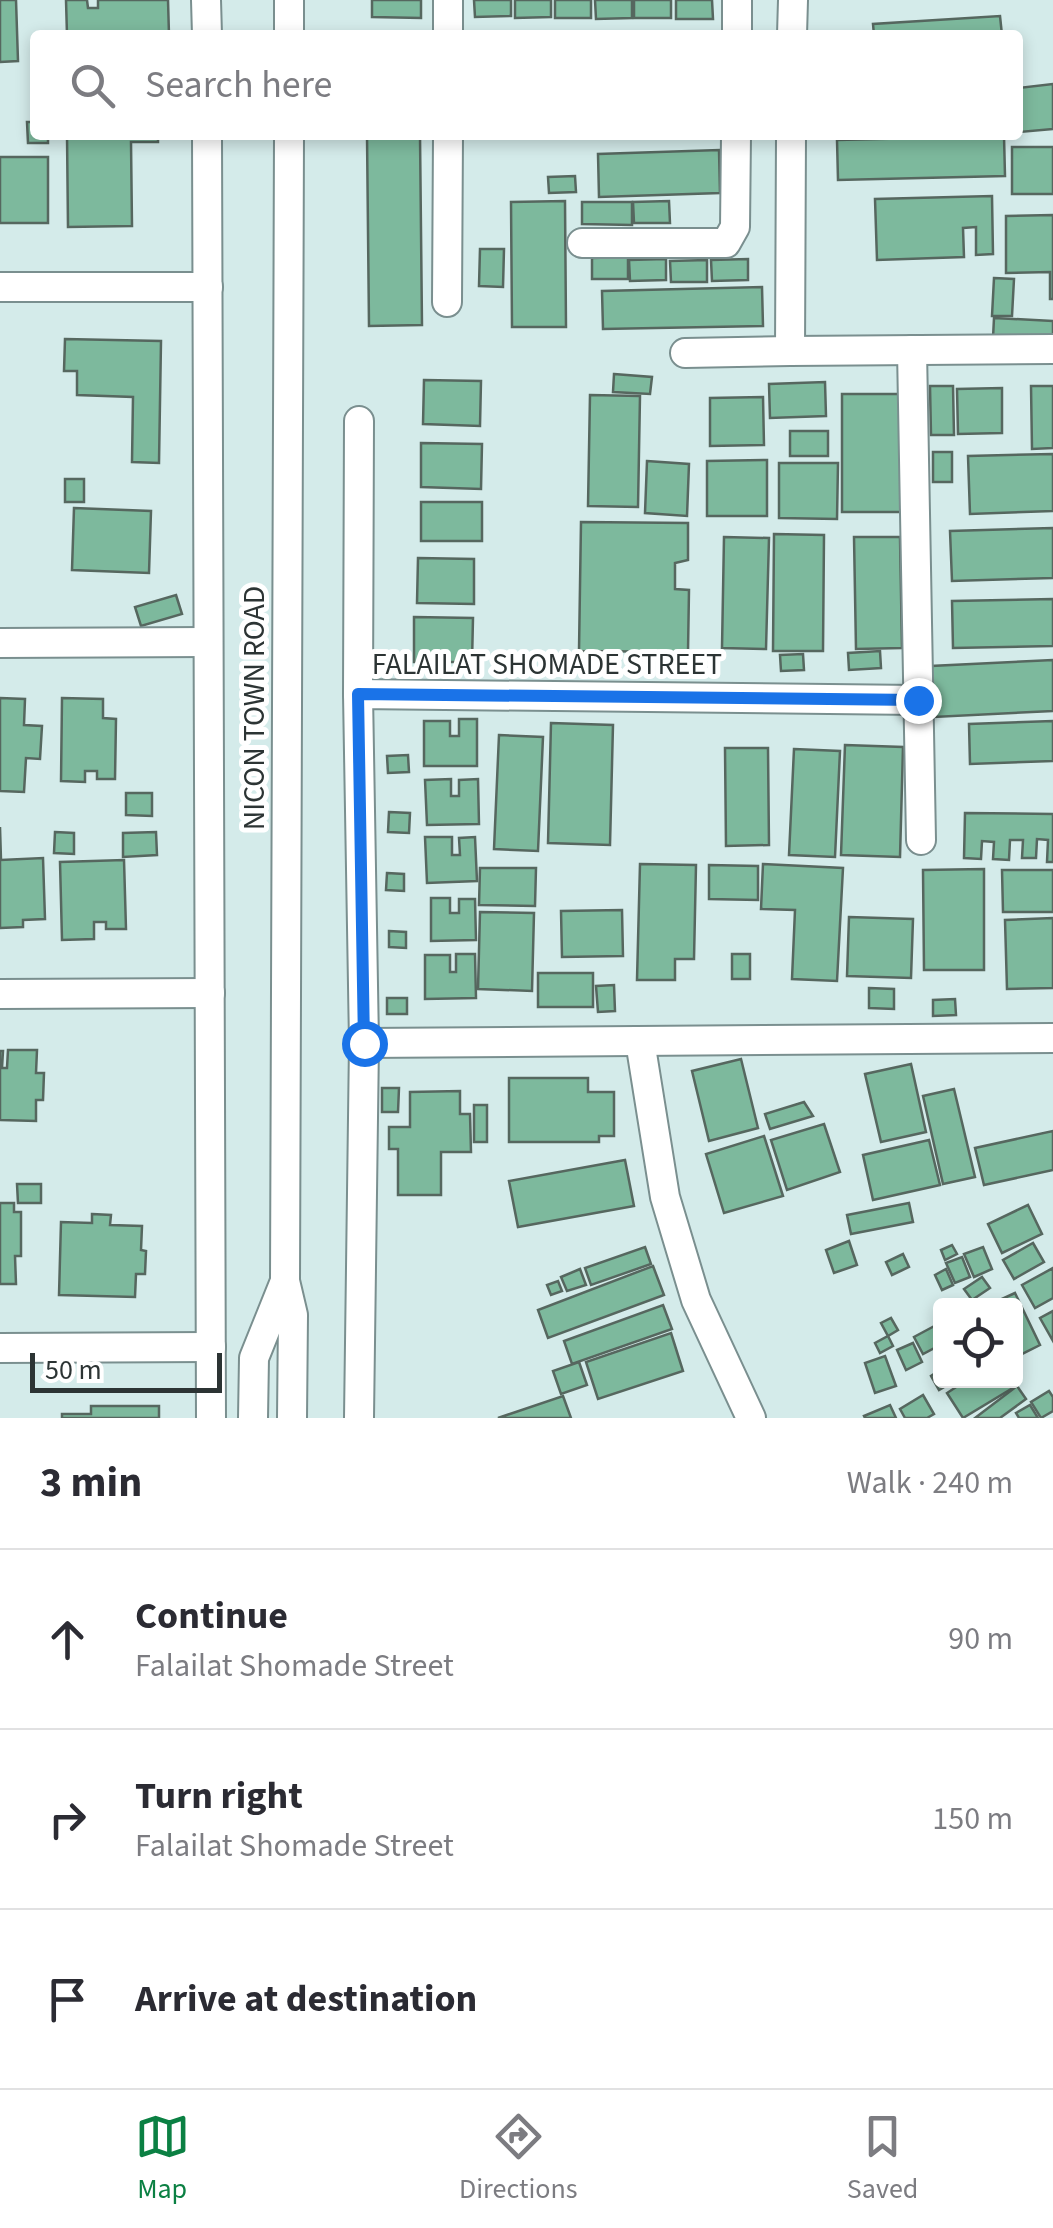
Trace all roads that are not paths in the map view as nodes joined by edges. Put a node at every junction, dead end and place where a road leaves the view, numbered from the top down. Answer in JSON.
{"nodes":[{"id":1,"x":206,"y":0,"type":"edge"},
{"id":2,"x":290,"y":0,"type":"edge"},
{"id":3,"x":448,"y":0,"type":"edge"},
{"id":4,"x":736,"y":0,"type":"edge"},
{"id":5,"x":792,"y":0,"type":"edge"},
{"id":6,"x":207,"y":30,"type":"edge"},
{"id":7,"x":289,"y":30,"type":"edge"},
{"id":8,"x":448,"y":30,"type":"edge"},
{"id":9,"x":737,"y":30,"type":"edge"},
{"id":10,"x":792,"y":30,"type":"edge"},
{"id":11,"x":207,"y":140,"type":"edge"},
{"id":12,"x":289,"y":140,"type":"edge"},
{"id":13,"x":448,"y":140,"type":"edge"},
{"id":14,"x":736,"y":140,"type":"edge"},
{"id":15,"x":791,"y":140,"type":"edge"},
{"id":16,"x":582,"y":242,"type":"dead end"},
{"id":17,"x":0,"y":287,"type":"edge"},
{"id":18,"x":208,"y":287,"type":"junction"},
{"id":19,"x":448,"y":302,"type":"dead end"},
{"id":20,"x":1053,"y":349,"type":"edge"},
{"id":21,"x":912,"y":350,"type":"junction"},
{"id":22,"x":790,"y":351,"type":"junction"},
{"id":23,"x":685,"y":353,"type":"dead end"},
{"id":24,"x":359,"y":421,"type":"dead end"},
{"id":25,"x":208,"y":642,"type":"junction"},
{"id":26,"x":0,"y":643,"type":"edge"},
{"id":27,"x":358,"y":694,"type":"junction"},
{"id":28,"x":918,"y":700,"type":"junction"},
{"id":29,"x":921,"y":840,"type":"dead end"},
{"id":30,"x":210,"y":993,"type":"junction"},
{"id":31,"x":0,"y":994,"type":"edge"},
{"id":32,"x":1053,"y":1038,"type":"edge"},
{"id":33,"x":640,"y":1040,"type":"junction"},
{"id":34,"x":364,"y":1043,"type":"junction"},
{"id":35,"x":285,"y":1281,"type":"junction"},
{"id":36,"x":0,"y":1348,"type":"edge"},
{"id":37,"x":210,"y":1348,"type":"junction"},
{"id":38,"x":254,"y":1358,"type":"junction"},
{"id":39,"x":293,"y":1358,"type":"junction"},
{"id":40,"x":211,"y":1418,"type":"edge"},
{"id":41,"x":254,"y":1418,"type":"edge"},
{"id":42,"x":292,"y":1418,"type":"edge"},
{"id":43,"x":359,"y":1418,"type":"edge"},
{"id":44,"x":751,"y":1418,"type":"edge"}],
"edges":[{"from":1,"to":6,"type":"street"},
{"from":2,"to":7,"type":"street"},
{"from":3,"to":8,"type":"street"},
{"from":4,"to":9,"type":"street"},
{"from":5,"to":10,"type":"street"},
{"from":11,"to":18,"type":"street"},
{"from":12,"to":35,"type":"street","name":"NICON TOWN ROAD"},
{"from":13,"to":19,"type":"street"},
{"from":14,"to":16,"type":"street"},
{"from":15,"to":22,"type":"street"},
{"from":17,"to":18,"type":"street"},
{"from":18,"to":25,"type":"street"},
{"from":20,"to":21,"type":"street"},
{"from":21,"to":22,"type":"street"},
{"from":21,"to":28,"type":"street"},
{"from":22,"to":23,"type":"street"},
{"from":24,"to":27,"type":"street"},
{"from":25,"to":26,"type":"street"},
{"from":25,"to":30,"type":"street"},
{"from":27,"to":28,"type":"street","name":"FALAILAT SHOMADE STREET"},
{"from":27,"to":34,"type":"street","name":"FALAILAT SHOMADE STREET"},
{"from":28,"to":29,"type":"street"},
{"from":30,"to":31,"type":"street"},
{"from":30,"to":37,"type":"street"},
{"from":32,"to":33,"type":"street"},
{"from":33,"to":34,"type":"street"},
{"from":33,"to":44,"type":"street"},
{"from":34,"to":43,"type":"street","name":"FALAILAT SHOMADE STREET"},
{"from":35,"to":38,"type":"street","name":"NICON TOWN ROAD"},
{"from":35,"to":39,"type":"street","name":"NICON TOWN ROAD"},
{"from":36,"to":37,"type":"street"},
{"from":37,"to":40,"type":"street"},
{"from":38,"to":39,"type":"street"},
{"from":38,"to":41,"type":"street","name":"NICON TOWN ROAD"},
{"from":39,"to":42,"type":"street","name":"NICON TOWN ROAD"}]}
